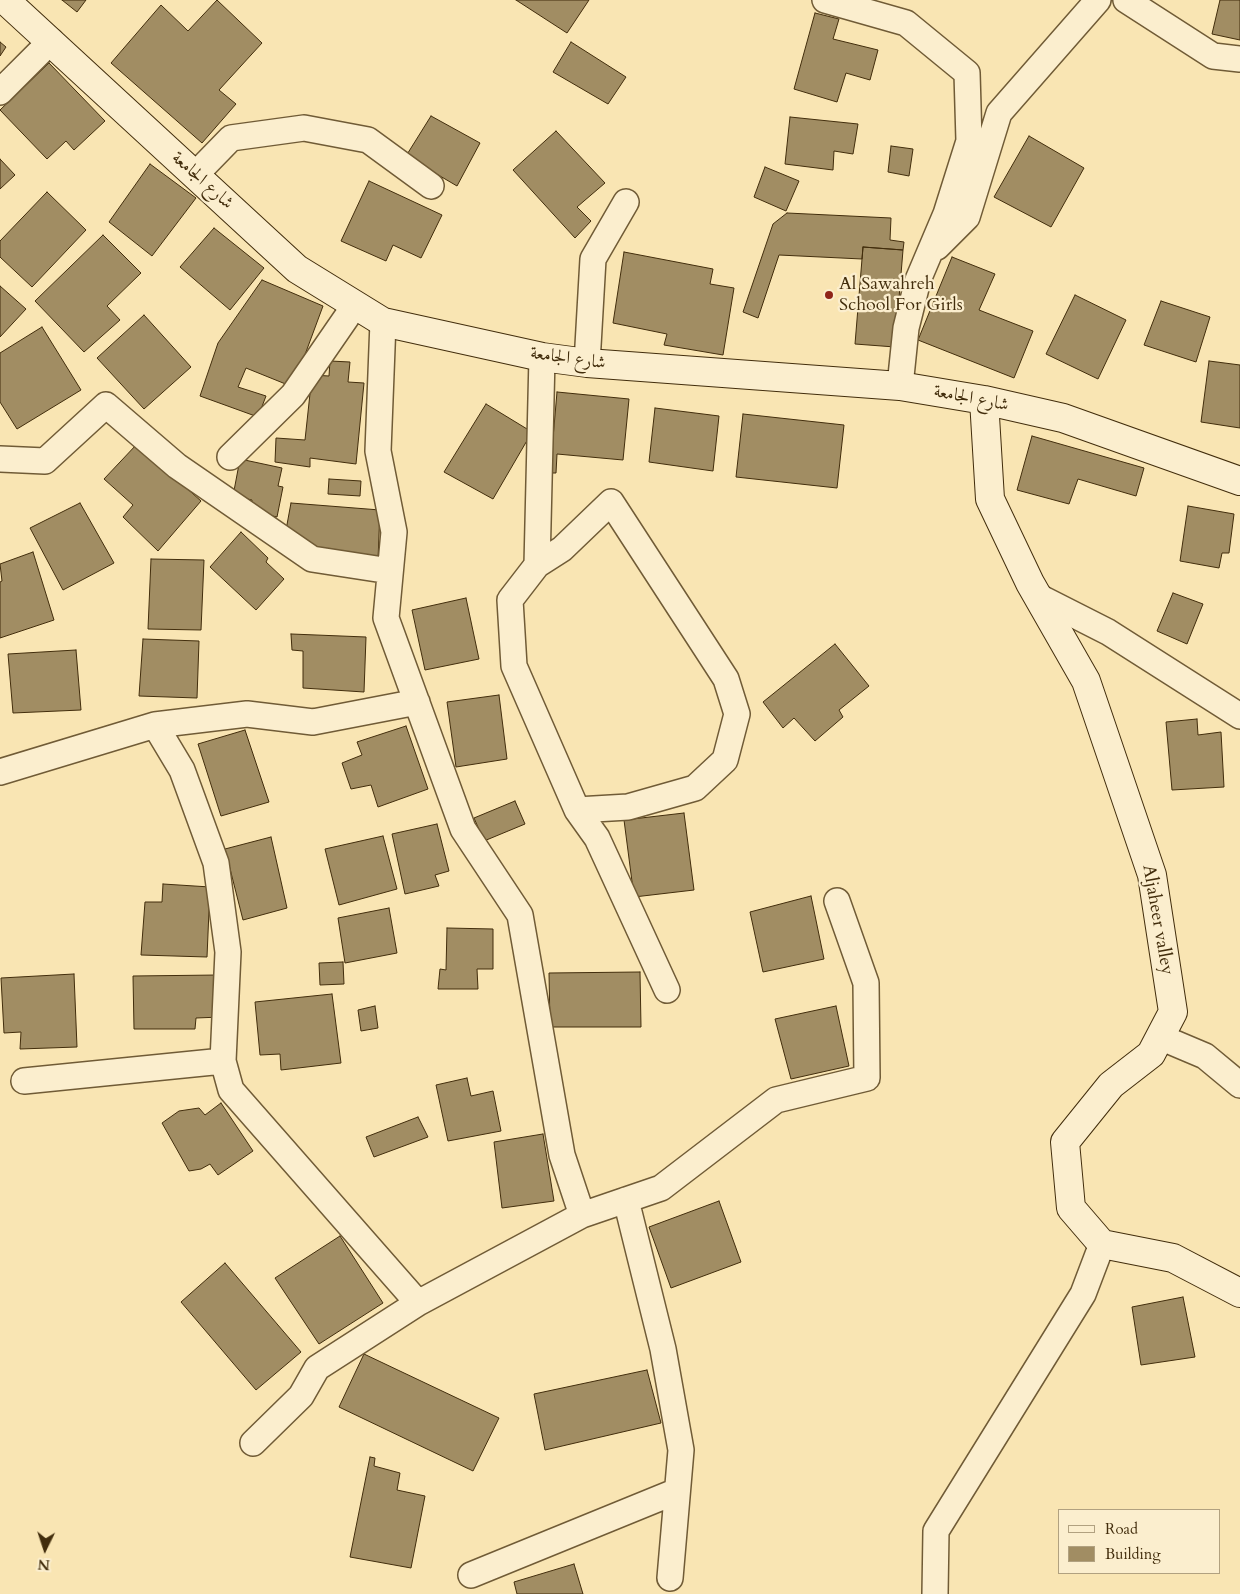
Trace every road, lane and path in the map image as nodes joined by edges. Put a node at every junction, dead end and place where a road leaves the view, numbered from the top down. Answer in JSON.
{"nodes":[{"id":1,"x":5,"y":0,"type":"edge"},
{"id":2,"x":825,"y":0,"type":"edge"},
{"id":3,"x":1098,"y":0,"type":"edge"},
{"id":4,"x":1126,"y":0,"type":"edge"},
{"id":5,"x":51,"y":42,"type":"junction"},
{"id":6,"x":1240,"y":59,"type":"edge"},
{"id":7,"x":0,"y":92,"type":"edge"},
{"id":8,"x":195,"y":175,"type":"junction"},
{"id":9,"x":431,"y":186,"type":"dead end"},
{"id":10,"x":626,"y":202,"type":"dead end"},
{"id":11,"x":930,"y":254,"type":"junction"},
{"id":12,"x":355,"y":305,"type":"junction"},
{"id":13,"x":383,"y":322,"type":"junction"},
{"id":14,"x":542,"y":357,"type":"junction"},
{"id":15,"x":587,"y":363,"type":"junction"},
{"id":16,"x":900,"y":386,"type":"junction"},
{"id":17,"x":984,"y":400,"type":"junction"},
{"id":18,"x":230,"y":457,"type":"dead end"},
{"id":19,"x":0,"y":459,"type":"edge"},
{"id":20,"x":1240,"y":481,"type":"edge"},
{"id":21,"x":537,"y":565,"type":"junction"},
{"id":22,"x":390,"y":571,"type":"junction"},
{"id":23,"x":1037,"y":596,"type":"junction"},
{"id":24,"x":417,"y":702,"type":"junction"},
{"id":25,"x":1240,"y":716,"type":"edge"},
{"id":26,"x":155,"y":725,"type":"junction"},
{"id":27,"x":0,"y":772,"type":"edge"},
{"id":28,"x":577,"y":810,"type":"junction"},
{"id":29,"x":837,"y":901,"type":"dead end"},
{"id":30,"x":667,"y":990,"type":"dead end"},
{"id":31,"x":1160,"y":1037,"type":"junction"},
{"id":32,"x":223,"y":1061,"type":"junction"},
{"id":33,"x":24,"y":1081,"type":"dead end"},
{"id":34,"x":1240,"y":1085,"type":"edge"},
{"id":35,"x":626,"y":1200,"type":"junction"},
{"id":36,"x":582,"y":1215,"type":"junction"},
{"id":37,"x":1102,"y":1244,"type":"junction"},
{"id":38,"x":1240,"y":1293,"type":"edge"},
{"id":39,"x":418,"y":1303,"type":"junction"},
{"id":40,"x":252,"y":1443,"type":"dead end"},
{"id":41,"x":677,"y":1491,"type":"junction"},
{"id":42,"x":471,"y":1575,"type":"dead end"},
{"id":43,"x":670,"y":1578,"type":"dead end"},
{"id":44,"x":935,"y":1594,"type":"edge"}],
"edges":[{"from":1,"to":5,"type":"main road","name":"شارع الجامعة"},
{"from":2,"to":11,"type":"street"},
{"from":3,"to":11,"type":"street"},
{"from":4,"to":6,"type":"street"},
{"from":5,"to":7,"type":"street"},
{"from":5,"to":8,"type":"main road","name":"شارع الجامعة"},
{"from":8,"to":9,"type":"street"},
{"from":8,"to":12,"type":"main road","name":"شارع الجامعة"},
{"from":10,"to":15,"type":"street"},
{"from":11,"to":16,"type":"street"},
{"from":12,"to":13,"type":"main road","name":"شارع الجامعة"},
{"from":12,"to":18,"type":"street"},
{"from":13,"to":14,"type":"main road","name":"شارع الجامعة"},
{"from":13,"to":22,"type":"street"},
{"from":14,"to":15,"type":"main road","name":"شارع الجامعة"},
{"from":14,"to":21,"type":"street"},
{"from":15,"to":16,"type":"main road","name":"شارع الجامعة"},
{"from":16,"to":17,"type":"main road","name":"شارع الجامعة"},
{"from":17,"to":20,"type":"main road","name":"شارع الجامعة"},
{"from":17,"to":23,"type":"main road","name":"Aljaheer valley"},
{"from":19,"to":22,"type":"street"},
{"from":21,"to":28,"type":"street"},
{"from":21,"to":28,"type":"street"},
{"from":22,"to":24,"type":"street"},
{"from":23,"to":25,"type":"street"},
{"from":23,"to":31,"type":"main road","name":"Aljaheer valley"},
{"from":24,"to":26,"type":"street"},
{"from":24,"to":36,"type":"street"},
{"from":26,"to":27,"type":"street"},
{"from":26,"to":32,"type":"street"},
{"from":28,"to":30,"type":"street"},
{"from":29,"to":35,"type":"street"},
{"from":31,"to":34,"type":"street"},
{"from":31,"to":37,"type":"main road","name":"Aljaheer valley"},
{"from":32,"to":33,"type":"street"},
{"from":32,"to":39,"type":"street"},
{"from":35,"to":36,"type":"street"},
{"from":35,"to":41,"type":"street"},
{"from":36,"to":39,"type":"street"},
{"from":37,"to":38,"type":"main road"},
{"from":37,"to":44,"type":"street"},
{"from":39,"to":40,"type":"street"},
{"from":41,"to":42,"type":"street"},
{"from":41,"to":43,"type":"street"}]}
